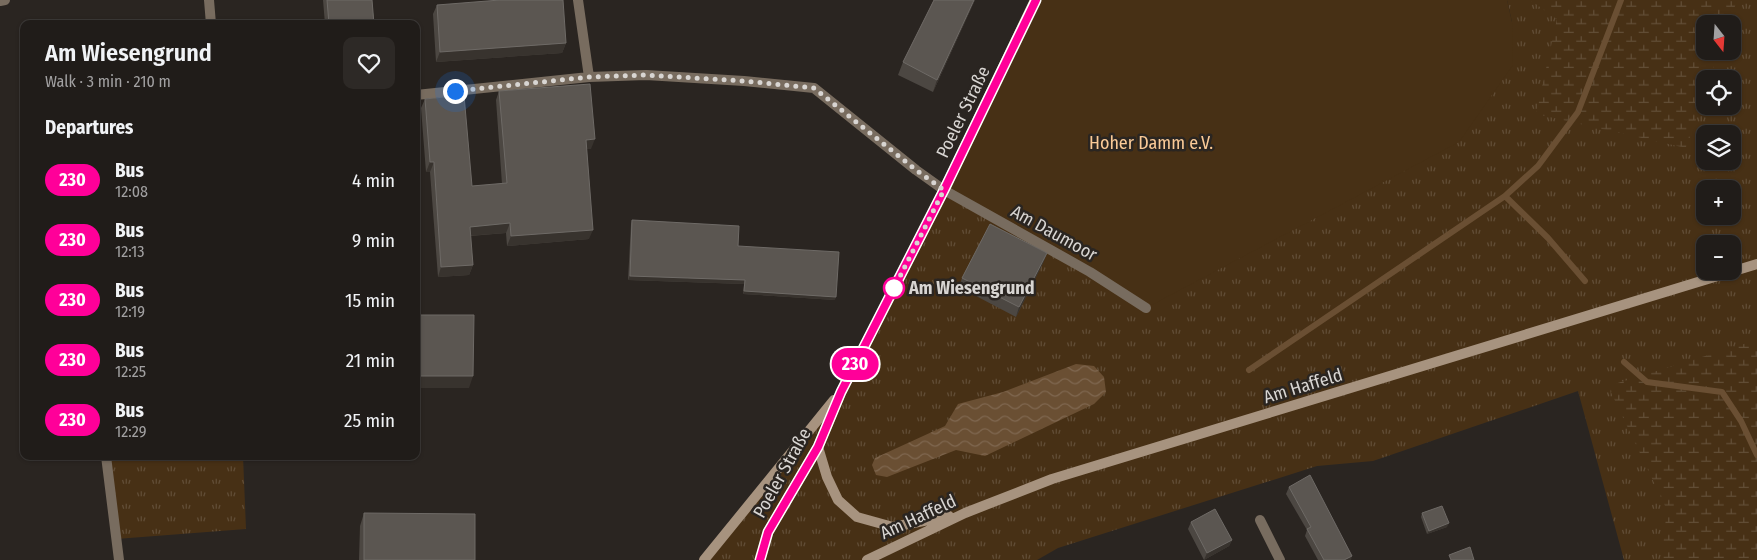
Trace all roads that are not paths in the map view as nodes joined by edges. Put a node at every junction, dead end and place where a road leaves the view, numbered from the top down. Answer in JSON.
{"nodes":[{"id":1,"x":5,"y":0,"type":"edge"},
{"id":2,"x":209,"y":0,"type":"edge"},
{"id":3,"x":578,"y":0,"type":"edge"},
{"id":4,"x":1036,"y":0,"type":"edge"},
{"id":5,"x":0,"y":1,"type":"edge"},
{"id":6,"x":211,"y":20,"type":"edge"},
{"id":7,"x":589,"y":77,"type":"junction"},
{"id":8,"x":420,"y":95,"type":"edge"},
{"id":9,"x":944,"y":190,"type":"junction"},
{"id":10,"x":1757,"y":264,"type":"edge"},
{"id":11,"x":1146,"y":308,"type":"dead end"},
{"id":12,"x":841,"y":392,"type":"junction"},
{"id":13,"x":818,"y":447,"type":"junction"},
{"id":14,"x":106,"y":460,"type":"edge"},
{"id":15,"x":965,"y":513,"type":"junction"},
{"id":16,"x":1260,"y":520,"type":"dead end"},
{"id":17,"x":118,"y":560,"type":"edge"},
{"id":18,"x":704,"y":560,"type":"edge"},
{"id":19,"x":760,"y":560,"type":"edge"},
{"id":20,"x":867,"y":560,"type":"edge"},
{"id":21,"x":1280,"y":560,"type":"edge"}],
"edges":[{"from":1,"to":5,"type":"street"},
{"from":2,"to":6,"type":"street"},
{"from":3,"to":7,"type":"street"},
{"from":4,"to":9,"type":"street","name":"Poeler Straße"},
{"from":7,"to":8,"type":"street"},
{"from":7,"to":9,"type":"street"},
{"from":9,"to":11,"type":"street","name":"Am Daumoor"},
{"from":9,"to":12,"type":"street","name":"Poeler Straße"},
{"from":10,"to":15,"type":"street","name":"Am Haffeld"},
{"from":12,"to":13,"type":"street","name":"Poeler Straße"},
{"from":12,"to":18,"type":"street"},
{"from":13,"to":15,"type":"street"},
{"from":13,"to":19,"type":"street","name":"Poeler Straße"},
{"from":14,"to":17,"type":"street"},
{"from":15,"to":20,"type":"street","name":"Am Haffeld"},
{"from":16,"to":21,"type":"street"}]}
